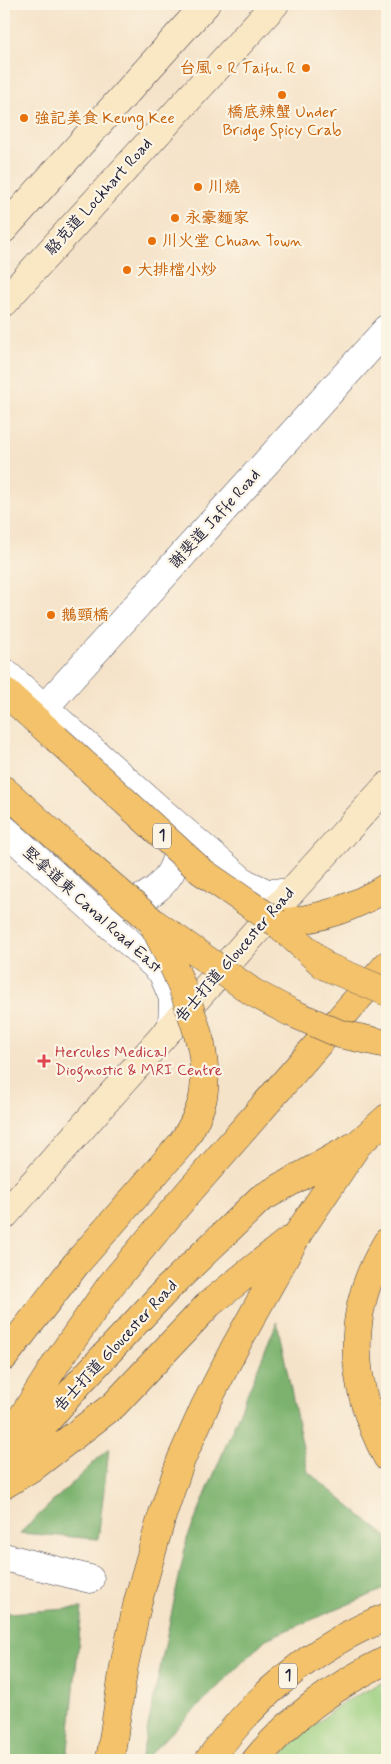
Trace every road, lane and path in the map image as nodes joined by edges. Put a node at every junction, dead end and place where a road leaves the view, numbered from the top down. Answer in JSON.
{"nodes":[{"id":1,"x":206,"y":4,"type":"edge"},
{"id":2,"x":275,"y":4,"type":"edge"},
{"id":3,"x":4,"y":229,"type":"edge"},
{"id":4,"x":4,"y":302,"type":"edge"},
{"id":5,"x":387,"y":329,"type":"edge"},
{"id":6,"x":4,"y":672,"type":"edge"},
{"id":7,"x":4,"y":691,"type":"edge"},
{"id":8,"x":44,"y":708,"type":"junction"},
{"id":9,"x":387,"y":786,"type":"edge"},
{"id":10,"x":4,"y":790,"type":"edge"},
{"id":11,"x":178,"y":826,"type":"junction"},
{"id":12,"x":4,"y":829,"type":"edge"},
{"id":13,"x":387,"y":887,"type":"edge"},
{"id":14,"x":290,"y":893,"type":"junction"},
{"id":15,"x":88,"y":904,"type":"junction"},
{"id":16,"x":153,"y":922,"type":"junction"},
{"id":17,"x":277,"y":923,"type":"junction"},
{"id":18,"x":387,"y":965,"type":"edge"},
{"id":19,"x":387,"y":992,"type":"edge"},
{"id":20,"x":172,"y":1027,"type":"junction"},
{"id":21,"x":387,"y":1044,"type":"edge"},
{"id":22,"x":387,"y":1118,"type":"edge"},
{"id":23,"x":358,"y":1144,"type":"junction"},
{"id":24,"x":4,"y":1216,"type":"edge"},
{"id":25,"x":299,"y":1232,"type":"junction"},
{"id":26,"x":387,"y":1242,"type":"edge"},
{"id":27,"x":6,"y":1354,"type":"edge"},
{"id":28,"x":4,"y":1446,"type":"edge"},
{"id":29,"x":387,"y":1457,"type":"edge"},
{"id":30,"x":4,"y":1471,"type":"edge"},
{"id":31,"x":4,"y":1484,"type":"edge"},
{"id":32,"x":4,"y":1557,"type":"edge"},
{"id":33,"x":90,"y":1579,"type":"dead end"},
{"id":34,"x":387,"y":1617,"type":"edge"},
{"id":35,"x":387,"y":1660,"type":"edge"},
{"id":36,"x":110,"y":1760,"type":"edge"},
{"id":37,"x":208,"y":1760,"type":"edge"},
{"id":38,"x":256,"y":1760,"type":"edge"}],
"edges":[{"from":1,"to":3,"type":"street"},
{"from":2,"to":4,"type":"street","name":"駱克道 Lockhart Road"},
{"from":5,"to":8,"type":"street","name":"謝斐道 Jaffe Road"},
{"from":6,"to":8,"type":"street"},
{"from":7,"to":17,"type":"highway","number":"1","bridge":true},
{"from":8,"to":11,"type":"street"},
{"from":9,"to":14,"type":"street","name":"告士打道 Gloucester Road"},
{"from":10,"to":16,"type":"highway","bridge":true},
{"from":11,"to":14,"type":"street"},
{"from":11,"to":15,"type":"street"},
{"from":12,"to":15,"type":"street","name":"堅拿道東 Canal Road East"},
{"from":13,"to":17,"type":"highway"},
{"from":14,"to":20,"type":"street","name":"告士打道 Gloucester Road"},
{"from":15,"to":20,"type":"street","name":"堅拿道東 Canal Road East"},
{"from":16,"to":21,"type":"highway","bridge":true},
{"from":16,"to":27,"type":"highway","bridge":true},
{"from":17,"to":19,"type":"highway","number":"1","bridge":true},
{"from":18,"to":28,"type":"highway"},
{"from":20,"to":24,"type":"street","name":"告士打道 Gloucester Road"},
{"from":22,"to":23,"type":"highway","name":"告士打道 Gloucester Road"},
{"from":23,"to":25,"type":"highway","name":"告士打道 Gloucester Road"},
{"from":23,"to":30,"type":"highway","name":"告士打道 Gloucester Road"},
{"from":25,"to":31,"type":"highway"},
{"from":25,"to":36,"type":"highway"},
{"from":26,"to":29,"type":"highway"},
{"from":32,"to":33,"type":"street"},
{"from":34,"to":37,"type":"highway","number":"1"},
{"from":35,"to":38,"type":"highway","number":"1"}]}
